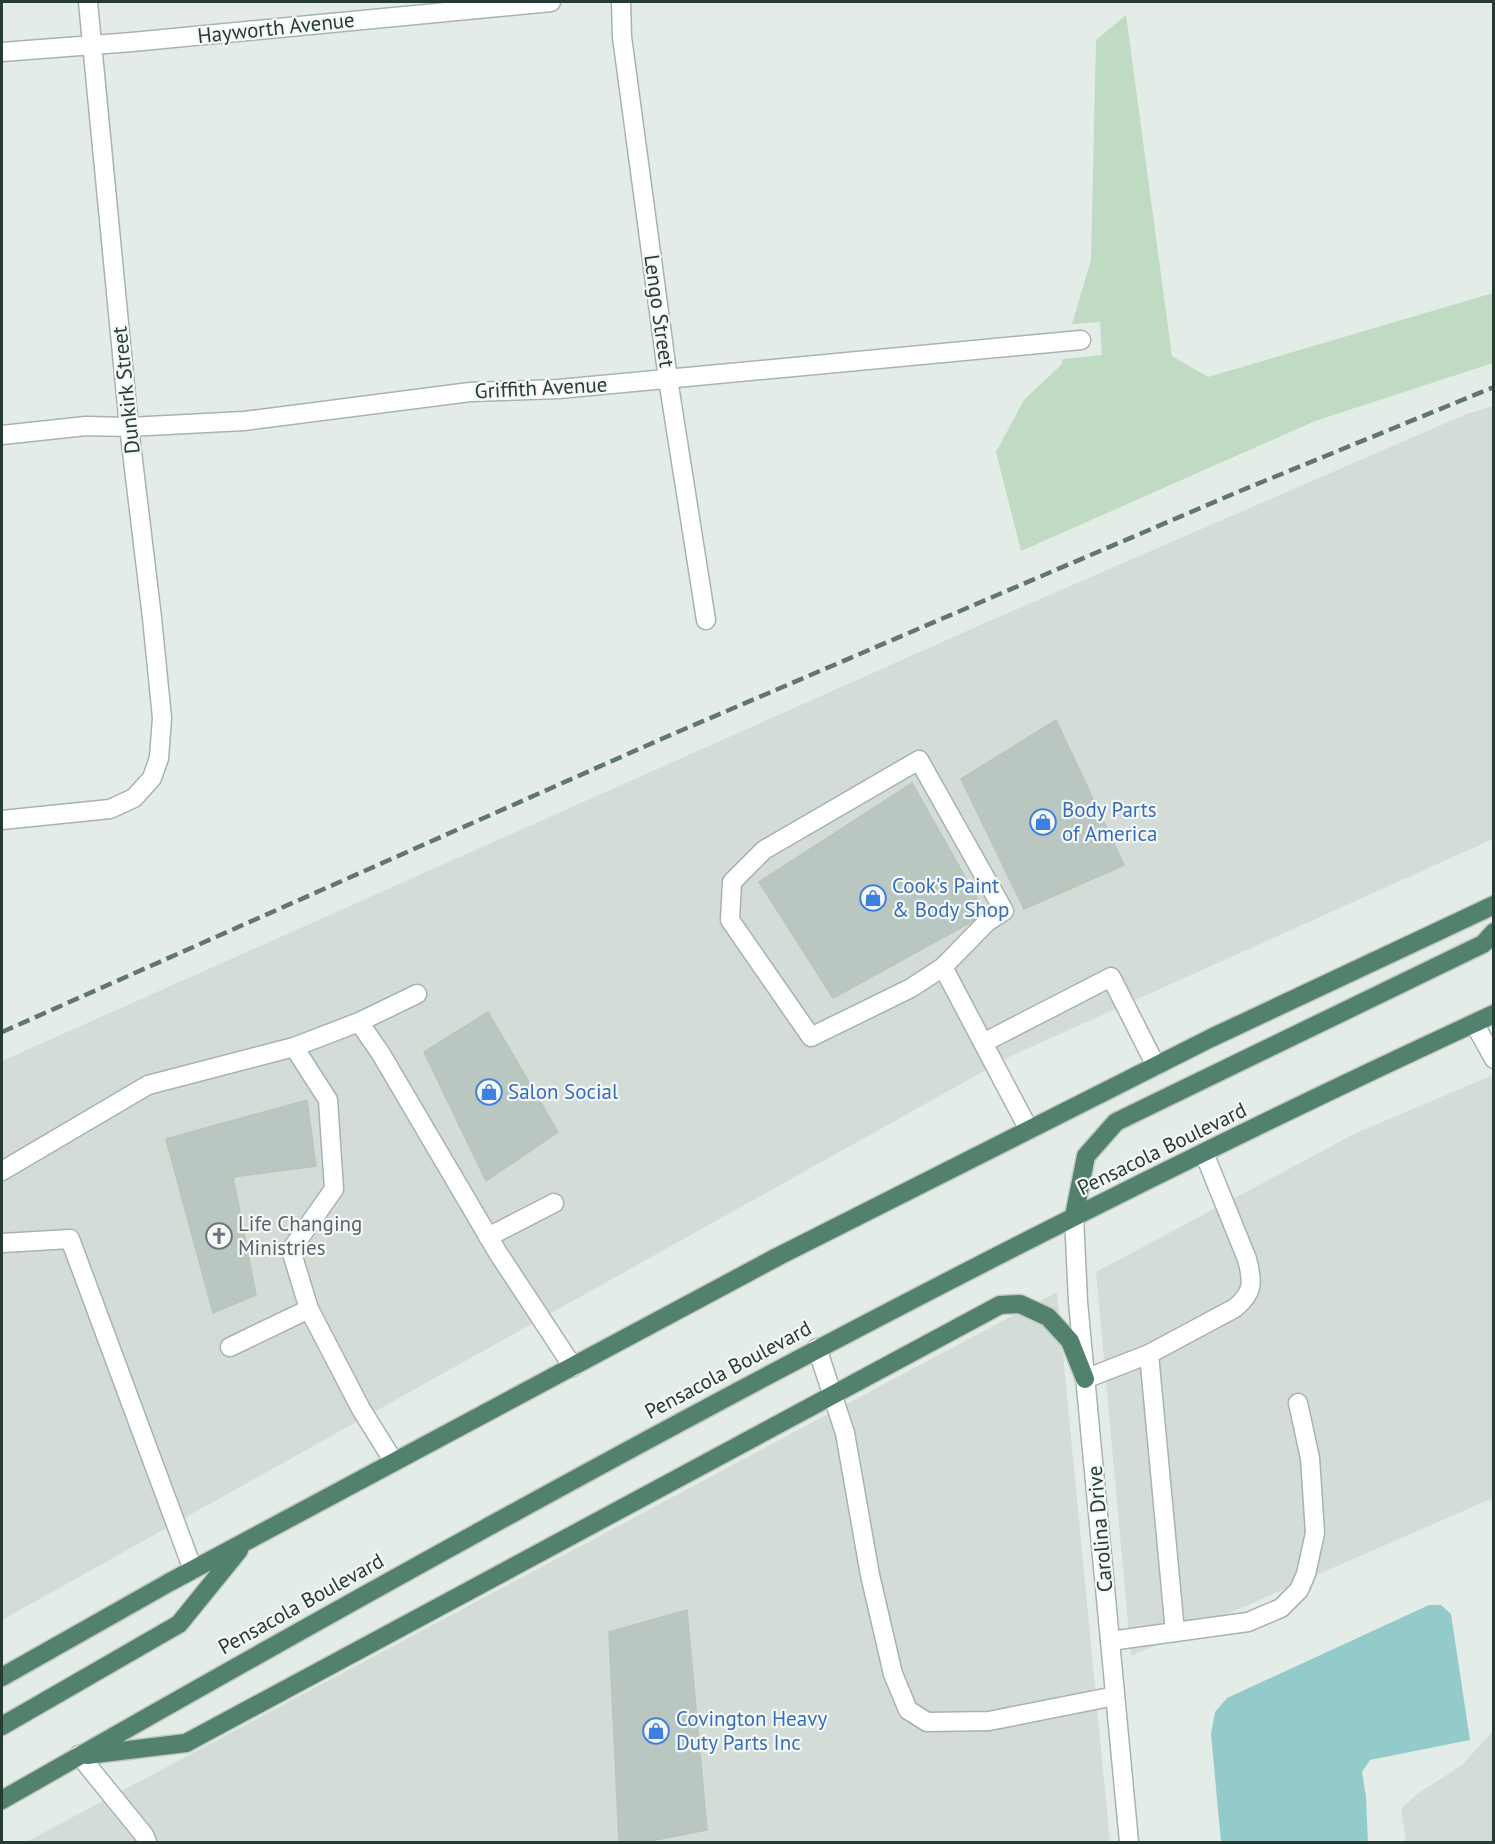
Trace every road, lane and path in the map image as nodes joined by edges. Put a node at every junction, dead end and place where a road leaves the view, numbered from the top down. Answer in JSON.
{"nodes":[{"id":1,"x":88,"y":2,"type":"edge"},
{"id":2,"x":551,"y":2,"type":"edge"},
{"id":3,"x":621,"y":2,"type":"edge"},
{"id":4,"x":93,"y":44,"type":"junction"},
{"id":5,"x":2,"y":52,"type":"edge"},
{"id":6,"x":1082,"y":340,"type":"dead end"},
{"id":7,"x":669,"y":379,"type":"junction"},
{"id":8,"x":129,"y":427,"type":"junction"},
{"id":9,"x":2,"y":435,"type":"edge"},
{"id":10,"x":706,"y":620,"type":"dead end"},
{"id":11,"x":2,"y":820,"type":"edge"},
{"id":12,"x":1494,"y":905,"type":"edge"},
{"id":13,"x":1494,"y":932,"type":"edge"},
{"id":14,"x":943,"y":967,"type":"junction"},
{"id":15,"x":417,"y":994,"type":"dead end"},
{"id":16,"x":1494,"y":1014,"type":"edge"},
{"id":17,"x":359,"y":1022,"type":"junction"},
{"id":18,"x":1474,"y":1023,"type":"junction"},
{"id":19,"x":982,"y":1043,"type":"junction"},
{"id":20,"x":294,"y":1047,"type":"junction"},
{"id":21,"x":1494,"y":1059,"type":"edge"},
{"id":22,"x":1156,"y":1066,"type":"junction"},
{"id":23,"x":1029,"y":1130,"type":"junction"},
{"id":24,"x":1204,"y":1153,"type":"junction"},
{"id":25,"x":2,"y":1171,"type":"edge"},
{"id":26,"x":554,"y":1203,"type":"dead end"},
{"id":27,"x":1074,"y":1216,"type":"junction"},
{"id":28,"x":488,"y":1237,"type":"junction"},
{"id":29,"x":2,"y":1243,"type":"edge"},
{"id":30,"x":309,"y":1309,"type":"junction"},
{"id":31,"x":230,"y":1347,"type":"dead end"},
{"id":32,"x":817,"y":1348,"type":"junction"},
{"id":33,"x":1149,"y":1354,"type":"junction"},
{"id":34,"x":573,"y":1367,"type":"junction"},
{"id":35,"x":1085,"y":1379,"type":"junction"},
{"id":36,"x":833,"y":1395,"type":"junction"},
{"id":37,"x":1298,"y":1403,"type":"dead end"},
{"id":38,"x":394,"y":1462,"type":"junction"},
{"id":39,"x":246,"y":1541,"type":"junction"},
{"id":40,"x":193,"y":1570,"type":"junction"},
{"id":41,"x":1175,"y":1632,"type":"junction"},
{"id":42,"x":1110,"y":1641,"type":"junction"},
{"id":43,"x":2,"y":1677,"type":"edge"},
{"id":44,"x":1115,"y":1696,"type":"junction"},
{"id":45,"x":2,"y":1726,"type":"edge"},
{"id":46,"x":79,"y":1755,"type":"junction"},
{"id":47,"x":2,"y":1800,"type":"edge"},
{"id":48,"x":147,"y":1842,"type":"edge"},
{"id":49,"x":1129,"y":1842,"type":"edge"}],
"edges":[{"from":1,"to":4,"type":"street","name":"Dunkirk Street"},
{"from":2,"to":4,"type":"street","name":"Hayworth Avenue"},
{"from":3,"to":7,"type":"street","name":"Lengo Street"},
{"from":4,"to":5,"type":"street","name":"Hayworth Avenue"},
{"from":4,"to":8,"type":"street","name":"Dunkirk Street"},
{"from":6,"to":7,"type":"street","name":"Griffith Avenue"},
{"from":7,"to":8,"type":"street","name":"Griffith Avenue"},
{"from":7,"to":10,"type":"street","name":"Lengo Street"},
{"from":8,"to":9,"type":"street","name":"Griffith Avenue"},
{"from":8,"to":11,"type":"street","name":"Dunkirk Street"},
{"from":12,"to":22,"type":"highway"},
{"from":13,"to":27,"type":"highway"},
{"from":14,"to":14,"type":"street"},
{"from":14,"to":19,"type":"street"},
{"from":15,"to":17,"type":"street"},
{"from":16,"to":18,"type":"highway","name":"Pensacola Boulevard"},
{"from":17,"to":20,"type":"street"},
{"from":17,"to":28,"type":"street"},
{"from":18,"to":21,"type":"street"},
{"from":18,"to":24,"type":"highway","name":"Pensacola Boulevard"},
{"from":19,"to":22,"type":"street"},
{"from":19,"to":23,"type":"street"},
{"from":20,"to":25,"type":"street"},
{"from":20,"to":30,"type":"street"},
{"from":22,"to":23,"type":"highway"},
{"from":23,"to":34,"type":"highway"},
{"from":24,"to":27,"type":"highway","name":"Pensacola Boulevard"},
{"from":24,"to":33,"type":"street"},
{"from":26,"to":28,"type":"street"},
{"from":27,"to":32,"type":"highway","name":"Pensacola Boulevard"},
{"from":27,"to":35,"type":"street","name":"Carolina Drive"},
{"from":28,"to":34,"type":"street"},
{"from":29,"to":40,"type":"street"},
{"from":30,"to":31,"type":"street"},
{"from":30,"to":38,"type":"street"},
{"from":32,"to":36,"type":"street"},
{"from":32,"to":46,"type":"highway","name":"Pensacola Boulevard"},
{"from":33,"to":35,"type":"street"},
{"from":33,"to":41,"type":"street"},
{"from":34,"to":38,"type":"highway"},
{"from":35,"to":36,"type":"highway"},
{"from":35,"to":42,"type":"street","name":"Carolina Drive"},
{"from":36,"to":44,"type":"street"},
{"from":36,"to":46,"type":"highway"},
{"from":37,"to":41,"type":"street"},
{"from":38,"to":39,"type":"highway"},
{"from":39,"to":40,"type":"highway"},
{"from":39,"to":45,"type":"highway"},
{"from":40,"to":43,"type":"highway"},
{"from":41,"to":42,"type":"street"},
{"from":42,"to":44,"type":"street","name":"Carolina Drive"},
{"from":44,"to":49,"type":"street","name":"Carolina Drive"},
{"from":46,"to":47,"type":"highway","name":"Pensacola Boulevard"},
{"from":46,"to":48,"type":"street"}]}
